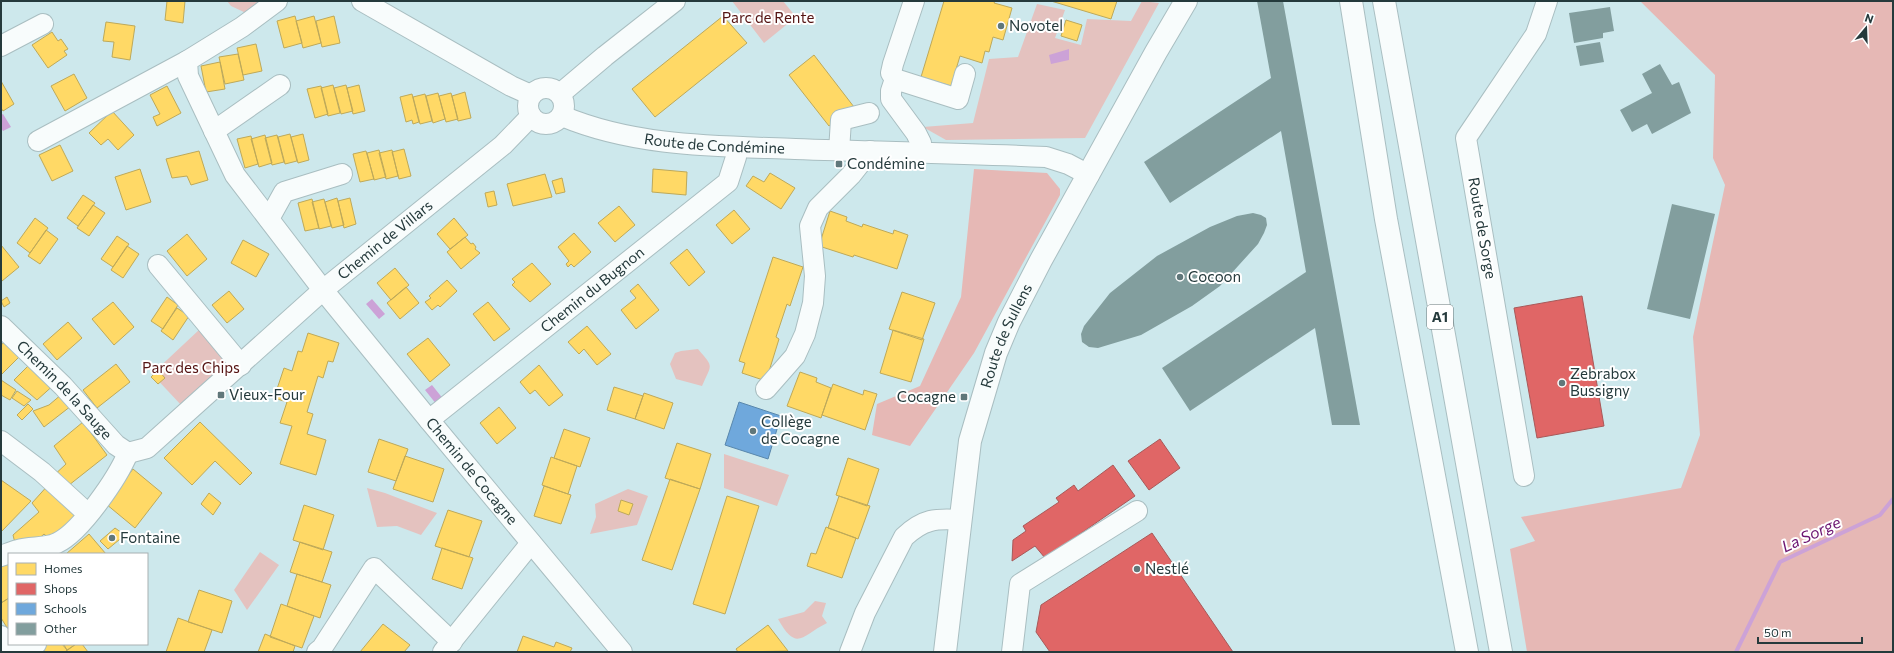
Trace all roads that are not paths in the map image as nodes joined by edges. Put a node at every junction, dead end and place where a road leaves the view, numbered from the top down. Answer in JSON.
{"nodes":[{"id":1,"x":277,"y":1,"type":"edge"},
{"id":2,"x":362,"y":1,"type":"edge"},
{"id":3,"x":675,"y":1,"type":"edge"},
{"id":4,"x":914,"y":1,"type":"edge"},
{"id":5,"x":1186,"y":1,"type":"edge"},
{"id":6,"x":1351,"y":1,"type":"edge"},
{"id":7,"x":1384,"y":1,"type":"edge"},
{"id":8,"x":1546,"y":1,"type":"edge"},
{"id":9,"x":42,"y":24,"type":"dead end"},
{"id":10,"x":1,"y":46,"type":"edge"},
{"id":11,"x":187,"y":62,"type":"junction"},
{"id":12,"x":965,"y":74,"type":"dead end"},
{"id":13,"x":895,"y":79,"type":"junction"},
{"id":14,"x":280,"y":85,"type":"dead end"},
{"id":15,"x":560,"y":94,"type":"junction"},
{"id":16,"x":531,"y":95,"type":"junction"},
{"id":17,"x":869,"y":113,"type":"dead end"},
{"id":18,"x":531,"y":116,"type":"junction"},
{"id":19,"x":562,"y":116,"type":"junction"},
{"id":20,"x":214,"y":131,"type":"junction"},
{"id":21,"x":38,"y":141,"type":"dead end"},
{"id":22,"x":737,"y":147,"type":"junction"},
{"id":23,"x":839,"y":151,"type":"junction"},
{"id":24,"x":870,"y":151,"type":"junction"},
{"id":25,"x":921,"y":153,"type":"junction"},
{"id":26,"x":342,"y":174,"type":"dead end"},
{"id":27,"x":1089,"y":175,"type":"junction"},
{"id":28,"x":268,"y":219,"type":"junction"},
{"id":29,"x":158,"y":266,"type":"dead end"},
{"id":30,"x":324,"y":290,"type":"junction"},
{"id":31,"x":1,"y":326,"type":"edge"},
{"id":32,"x":241,"y":365,"type":"junction"},
{"id":33,"x":766,"y":389,"type":"dead end"},
{"id":34,"x":429,"y":420,"type":"junction"},
{"id":35,"x":1,"y":441,"type":"edge"},
{"id":36,"x":128,"y":453,"type":"junction"},
{"id":37,"x":1524,"y":476,"type":"dead end"},
{"id":38,"x":1137,"y":511,"type":"dead end"},
{"id":39,"x":88,"y":514,"type":"junction"},
{"id":40,"x":961,"y":520,"type":"junction"},
{"id":41,"x":531,"y":543,"type":"junction"},
{"id":42,"x":56,"y":548,"type":"edge"},
{"id":43,"x":10,"y":553,"type":"edge"},
{"id":44,"x":1448,"y":556,"type":"junction"},
{"id":45,"x":1,"y":636,"type":"edge"},
{"id":46,"x":8,"y":644,"type":"edge"},
{"id":47,"x":34,"y":645,"type":"edge"},
{"id":48,"x":1500,"y":645,"type":"edge"},
{"id":49,"x":447,"y":647,"type":"edge"},
{"id":50,"x":21,"y":652,"type":"edge"},
{"id":51,"x":318,"y":652,"type":"edge"},
{"id":52,"x":622,"y":652,"type":"edge"},
{"id":53,"x":850,"y":652,"type":"edge"},
{"id":54,"x":945,"y":652,"type":"edge"},
{"id":55,"x":1012,"y":652,"type":"edge"},
{"id":56,"x":1454,"y":652,"type":"edge"},
{"id":57,"x":1466,"y":652,"type":"edge"}],
"edges":[{"from":1,"to":11,"type":"street"},
{"from":2,"to":16,"type":"street"},
{"from":3,"to":15,"type":"street"},
{"from":4,"to":13,"type":"street"},
{"from":5,"to":27,"type":"main road","name":"Route de Sullens"},
{"from":6,"to":44,"type":"main road","number":"A1"},
{"from":7,"to":48,"type":"main road","number":"A1"},
{"from":8,"to":37,"type":"street","name":"Route de Sorge"},
{"from":9,"to":10,"type":"street"},
{"from":11,"to":20,"type":"street","name":"Chemin de Cocagne"},
{"from":11,"to":21,"type":"street"},
{"from":12,"to":13,"type":"street"},
{"from":13,"to":25,"type":"street"},
{"from":14,"to":20,"type":"street"},
{"from":15,"to":16,"type":"street"},
{"from":15,"to":19,"type":"street"},
{"from":16,"to":18,"type":"street"},
{"from":17,"to":23,"type":"street"},
{"from":18,"to":19,"type":"street"},
{"from":18,"to":30,"type":"street","name":"Chemin de Villars"},
{"from":19,"to":22,"type":"street","name":"Route de Condémine"},
{"from":20,"to":28,"type":"street","name":"Chemin de Cocagne"},
{"from":22,"to":23,"type":"street","name":"Route de Condémine"},
{"from":22,"to":34,"type":"street","name":"Chemin du Bugnon"},
{"from":23,"to":24,"type":"street","name":"Route de Condémine"},
{"from":24,"to":25,"type":"street","name":"Route de Condémine"},
{"from":24,"to":33,"type":"street"},
{"from":25,"to":27,"type":"street","name":"Route de Condémine"},
{"from":26,"to":28,"type":"street"},
{"from":27,"to":40,"type":"main road","name":"Route de Sullens"},
{"from":28,"to":30,"type":"street","name":"Chemin de Cocagne"},
{"from":29,"to":32,"type":"street"},
{"from":30,"to":32,"type":"street","name":"Chemin de Villars"},
{"from":30,"to":34,"type":"street","name":"Chemin de Cocagne"},
{"from":31,"to":36,"type":"street","name":"Chemin de la Sauge"},
{"from":32,"to":36,"type":"street","name":"Chemin de Villars"},
{"from":34,"to":41,"type":"street","name":"Chemin de Cocagne"},
{"from":35,"to":39,"type":"street"},
{"from":36,"to":39,"type":"street"},
{"from":38,"to":55,"type":"street"},
{"from":39,"to":42,"type":"street"},
{"from":40,"to":53,"type":"street"},
{"from":40,"to":54,"type":"main road","name":"Route de Sullens"},
{"from":41,"to":49,"type":"street"},
{"from":41,"to":52,"type":"street","name":"Chemin de Cocagne"},
{"from":42,"to":43,"type":"street"},
{"from":44,"to":56,"type":"main road"},
{"from":44,"to":57,"type":"main road","number":"A1"},
{"from":45,"to":46,"type":"street"},
{"from":47,"to":50,"type":"street"},
{"from":49,"to":51,"type":"street"}]}
